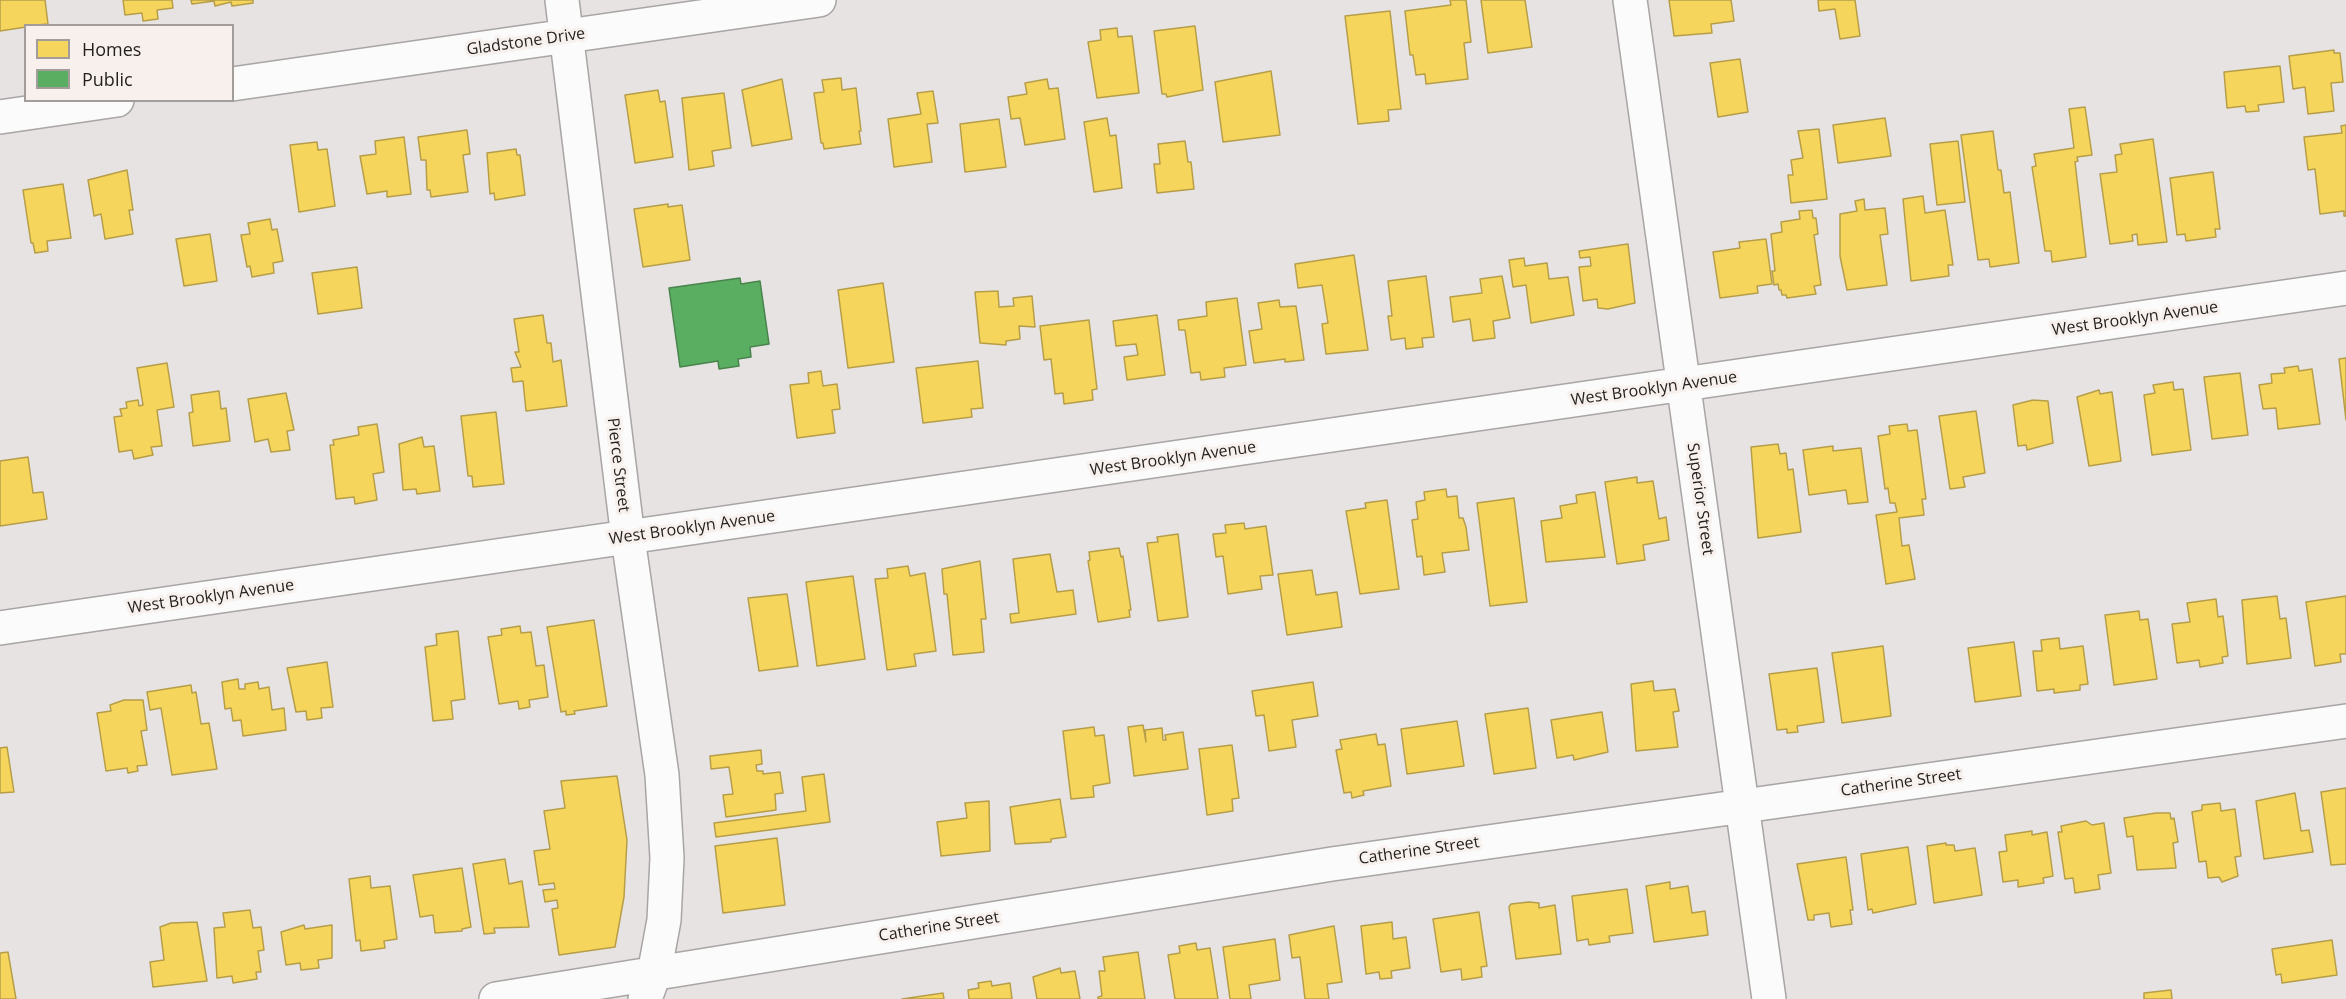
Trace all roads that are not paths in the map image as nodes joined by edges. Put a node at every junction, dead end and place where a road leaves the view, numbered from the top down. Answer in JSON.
{"nodes":[{"id":1,"x":562,"y":0,"type":"edge"},
{"id":2,"x":819,"y":0,"type":"edge"},
{"id":3,"x":1630,"y":0,"type":"edge"},
{"id":4,"x":567,"y":36,"type":"junction"},
{"id":5,"x":234,"y":84,"type":"edge"},
{"id":6,"x":103,"y":102,"type":"edge"},
{"id":7,"x":0,"y":117,"type":"edge"},
{"id":8,"x":2346,"y":288,"type":"edge"},
{"id":9,"x":1684,"y":385,"type":"junction"},
{"id":10,"x":628,"y":538,"type":"junction"},
{"id":11,"x":0,"y":628,"type":"edge"},
{"id":12,"x":2346,"y":721,"type":"edge"},
{"id":13,"x":1742,"y":805,"type":"junction"},
{"id":14,"x":650,"y":986,"type":"edge"},
{"id":15,"x":496,"y":999,"type":"edge"},
{"id":16,"x":1769,"y":999,"type":"edge"}],
"edges":[{"from":1,"to":4,"type":"street","name":"Pierce Street"},
{"from":2,"to":4,"type":"street","name":"Gladstone Drive"},
{"from":3,"to":9,"type":"street","name":"Superior Street"},
{"from":4,"to":5,"type":"street","name":"Gladstone Drive"},
{"from":4,"to":10,"type":"street","name":"Pierce Street"},
{"from":6,"to":7,"type":"street"},
{"from":8,"to":9,"type":"street","name":"West Brooklyn Avenue"},
{"from":9,"to":10,"type":"street","name":"West Brooklyn Avenue"},
{"from":9,"to":13,"type":"street","name":"Superior Street"},
{"from":10,"to":11,"type":"street","name":"West Brooklyn Avenue"},
{"from":10,"to":14,"type":"street","name":"Pierce Street"},
{"from":12,"to":13,"type":"street","name":"Catherine Street"},
{"from":13,"to":14,"type":"street","name":"Catherine Street"},
{"from":13,"to":16,"type":"street","name":"Superior Street"},
{"from":14,"to":15,"type":"street","name":"Catherine Street"}]}
